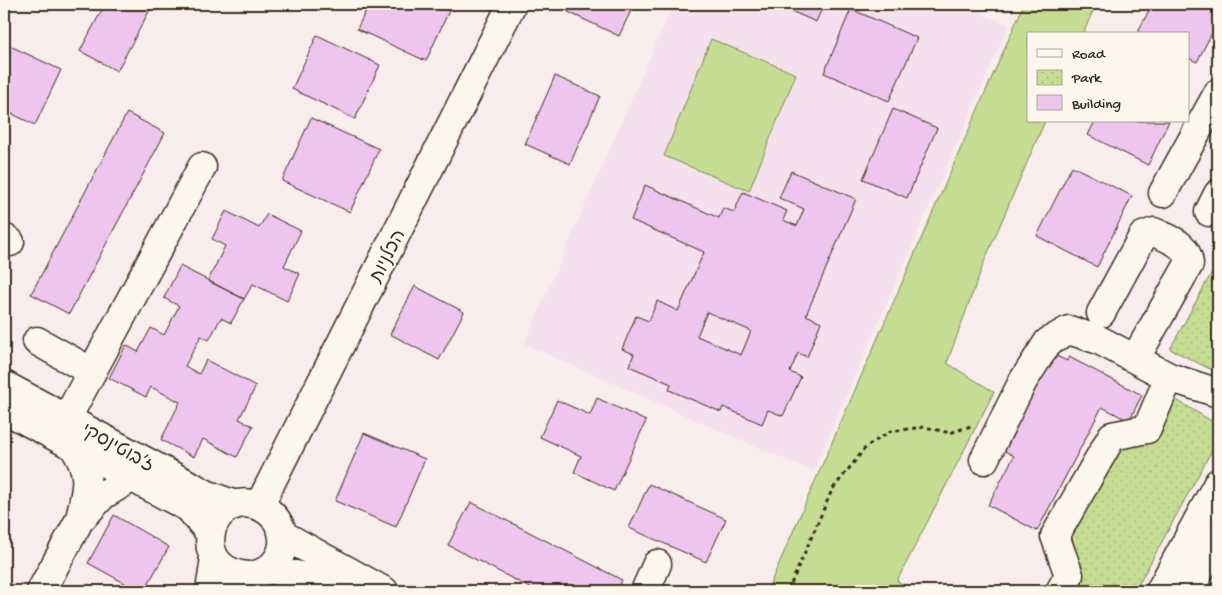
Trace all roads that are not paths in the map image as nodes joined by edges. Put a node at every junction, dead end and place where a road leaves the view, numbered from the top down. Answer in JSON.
{"nodes":[{"id":1,"x":512,"y":4,"type":"edge"},
{"id":2,"x":1218,"y":96,"type":"edge"},
{"id":3,"x":202,"y":167,"type":"dead end"},
{"id":4,"x":1163,"y":194,"type":"dead end"},
{"id":5,"x":1101,"y":313,"type":"dead end"},
{"id":6,"x":37,"y":341,"type":"dead end"},
{"id":7,"x":1135,"y":359,"type":"junction"},
{"id":8,"x":92,"y":372,"type":"junction"},
{"id":9,"x":1169,"y":377,"type":"junction"},
{"id":10,"x":4,"y":384,"type":"edge"},
{"id":11,"x":1218,"y":393,"type":"edge"},
{"id":12,"x":4,"y":410,"type":"edge"},
{"id":13,"x":67,"y":418,"type":"junction"},
{"id":14,"x":74,"y":447,"type":"junction"},
{"id":15,"x":984,"y":460,"type":"dead end"},
{"id":16,"x":133,"y":478,"type":"junction"},
{"id":17,"x":1218,"y":482,"type":"edge"},
{"id":18,"x":247,"y":505,"type":"junction"},
{"id":19,"x":79,"y":521,"type":"junction"},
{"id":20,"x":283,"y":535,"type":"junction"},
{"id":21,"x":1218,"y":537,"type":"edge"},
{"id":22,"x":212,"y":546,"type":"junction"},
{"id":23,"x":657,"y":564,"type":"dead end"},
{"id":24,"x":250,"y":579,"type":"edge"},
{"id":25,"x":41,"y":591,"type":"edge"},
{"id":26,"x":210,"y":591,"type":"edge"},
{"id":27,"x":346,"y":591,"type":"edge"},
{"id":28,"x":384,"y":591,"type":"edge"},
{"id":29,"x":645,"y":591,"type":"edge"},
{"id":30,"x":1060,"y":591,"type":"edge"},
{"id":31,"x":1160,"y":591,"type":"edge"},
{"id":32,"x":1189,"y":591,"type":"edge"}],
"edges":[{"from":1,"to":18,"type":"street","name":"הכלניות"},
{"from":2,"to":4,"type":"street"},
{"from":3,"to":8,"type":"street"},
{"from":5,"to":7,"type":"street"},
{"from":6,"to":8,"type":"street"},
{"from":7,"to":9,"type":"street"},
{"from":7,"to":15,"type":"street"},
{"from":8,"to":13,"type":"street"},
{"from":9,"to":11,"type":"street"},
{"from":9,"to":30,"type":"street"},
{"from":10,"to":13,"type":"street","name":"ז׳בוטינסקי"},
{"from":12,"to":14,"type":"street","name":"ז׳בוטינסקי"},
{"from":13,"to":18,"type":"street","name":"ז׳בוטינסקי"},
{"from":14,"to":16,"type":"street","name":"ז׳בוטינסקי"},
{"from":14,"to":19,"type":"street"},
{"from":16,"to":19,"type":"street"},
{"from":16,"to":22,"type":"street","name":"ז׳בוטינסקי"},
{"from":17,"to":31,"type":"street"},
{"from":18,"to":20,"type":"street"},
{"from":18,"to":22,"type":"street"},
{"from":19,"to":25,"type":"street"},
{"from":20,"to":24,"type":"street"},
{"from":20,"to":28,"type":"street"},
{"from":21,"to":32,"type":"street"},
{"from":22,"to":24,"type":"street"},
{"from":22,"to":26,"type":"street"},
{"from":23,"to":29,"type":"street"},
{"from":24,"to":27,"type":"street"}]}
